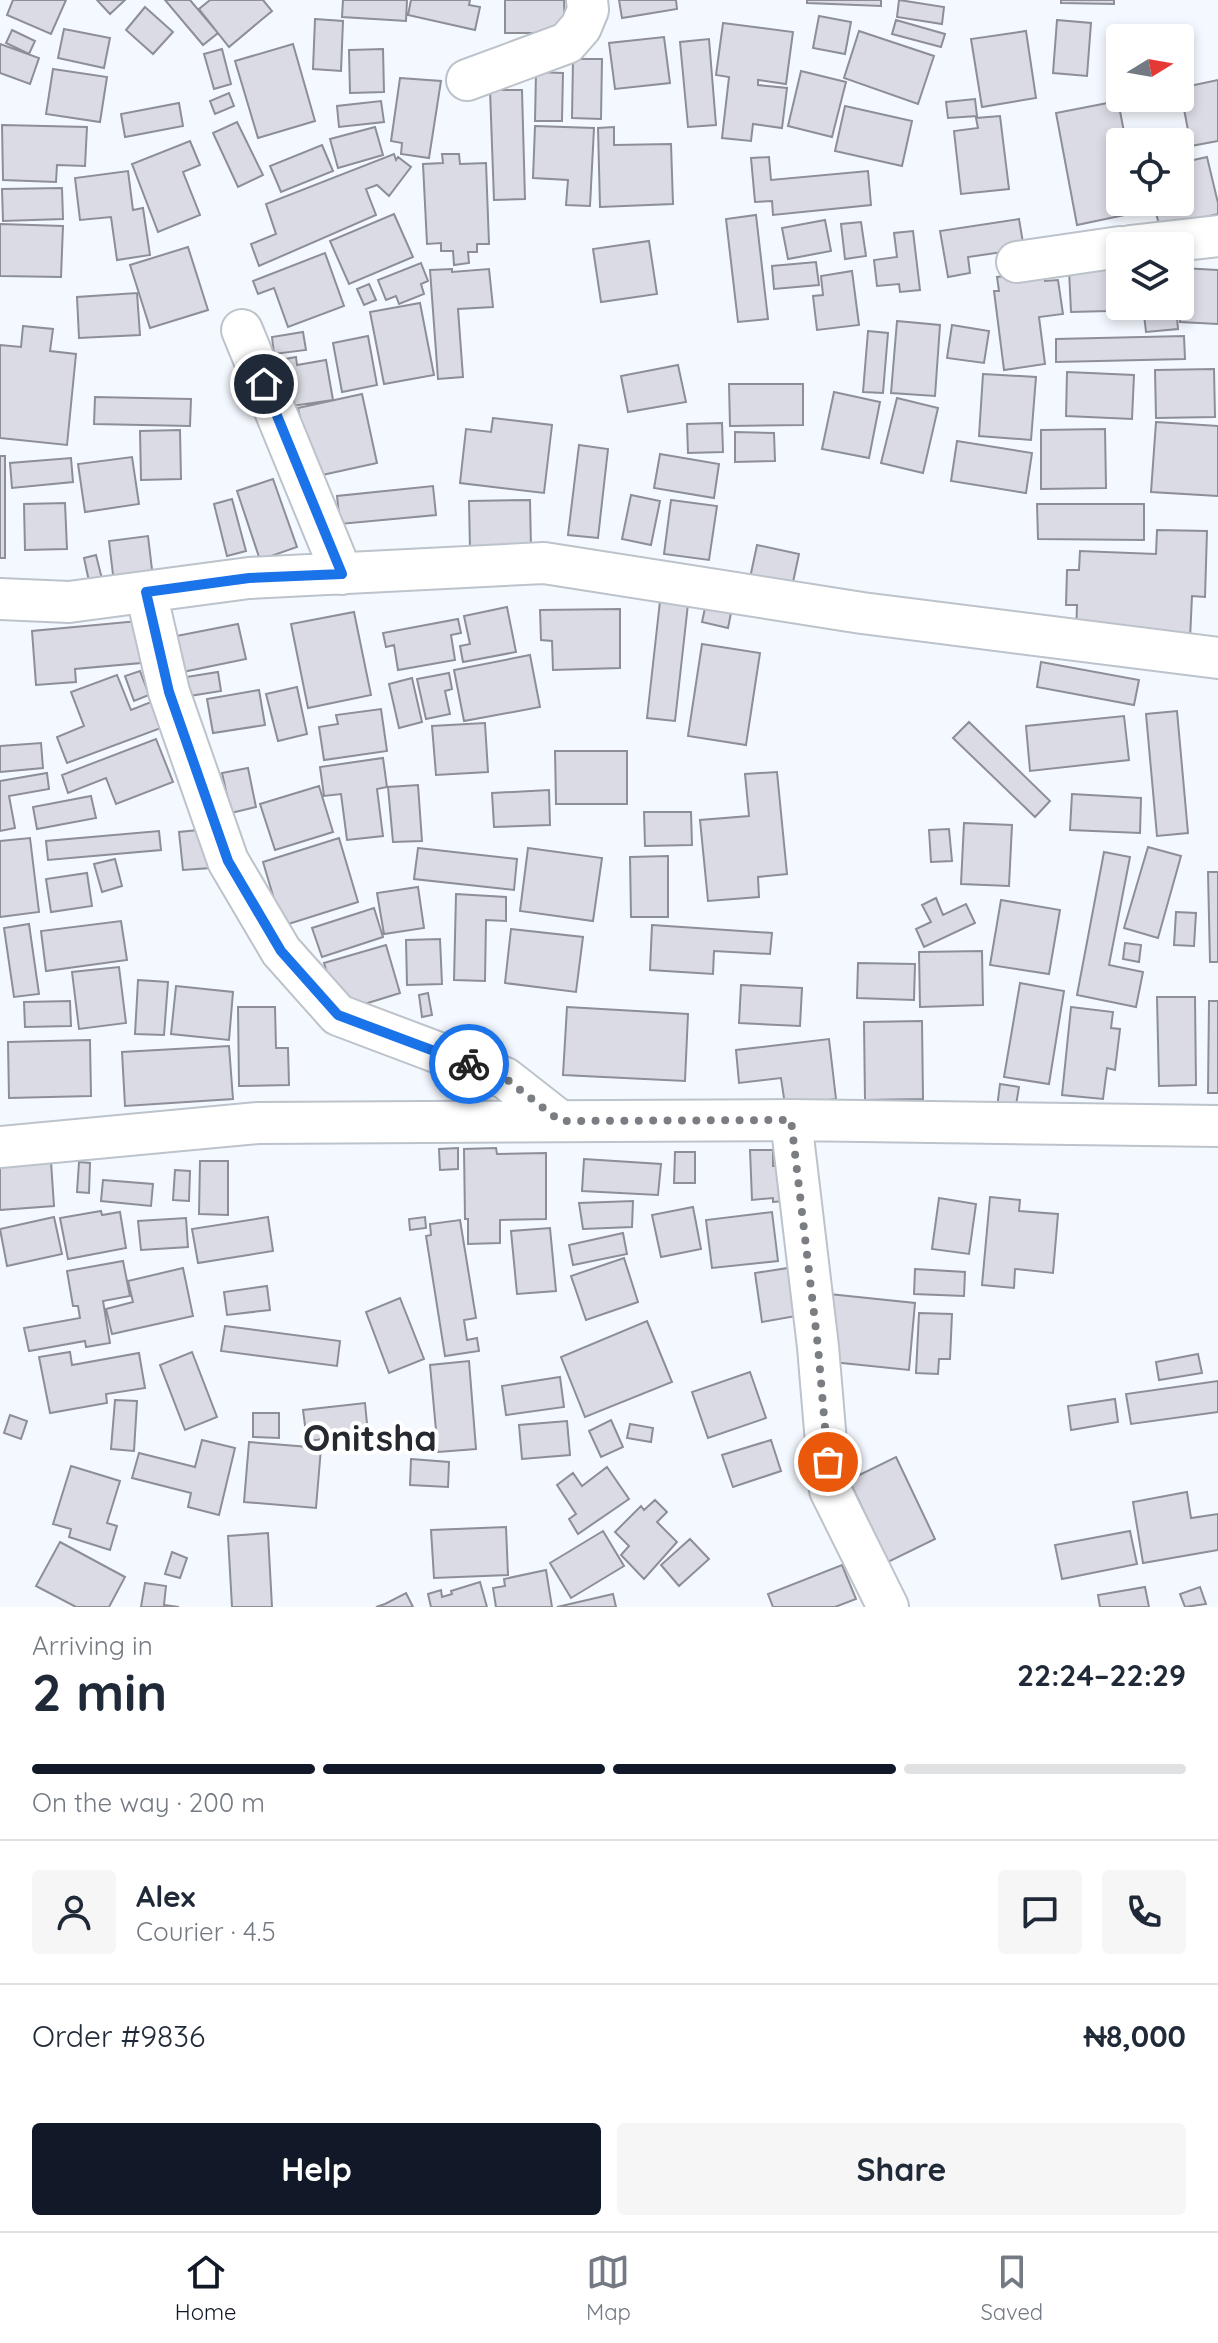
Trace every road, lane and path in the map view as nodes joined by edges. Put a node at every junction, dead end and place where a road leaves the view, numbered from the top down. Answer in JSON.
{"nodes":[{"id":1,"x":587,"y":0,"type":"edge"},
{"id":2,"x":467,"y":80,"type":"dead end"},
{"id":3,"x":1218,"y":236,"type":"edge"},
{"id":4,"x":1194,"y":239,"type":"edge"},
{"id":5,"x":1106,"y":249,"type":"edge"},
{"id":6,"x":1017,"y":262,"type":"dead end"},
{"id":7,"x":242,"y":330,"type":"dead end"},
{"id":8,"x":342,"y":574,"type":"junction"},
{"id":9,"x":146,"y":592,"type":"junction"},
{"id":10,"x":0,"y":599,"type":"edge"},
{"id":11,"x":1218,"y":658,"type":"edge"},
{"id":12,"x":791,"y":1120,"type":"junction"},
{"id":13,"x":560,"y":1121,"type":"junction"},
{"id":14,"x":1218,"y":1126,"type":"edge"},
{"id":15,"x":0,"y":1147,"type":"edge"},
{"id":16,"x":888,"y":1607,"type":"edge"}],
"edges":[{"from":1,"to":2,"type":"street"},
{"from":3,"to":4,"type":"street"},
{"from":5,"to":6,"type":"street"},
{"from":7,"to":8,"type":"street"},
{"from":8,"to":9,"type":"street"},
{"from":8,"to":11,"type":"street"},
{"from":9,"to":10,"type":"street"},
{"from":9,"to":13,"type":"street"},
{"from":12,"to":13,"type":"street"},
{"from":12,"to":14,"type":"street"},
{"from":12,"to":16,"type":"street"},
{"from":13,"to":15,"type":"street"}]}
